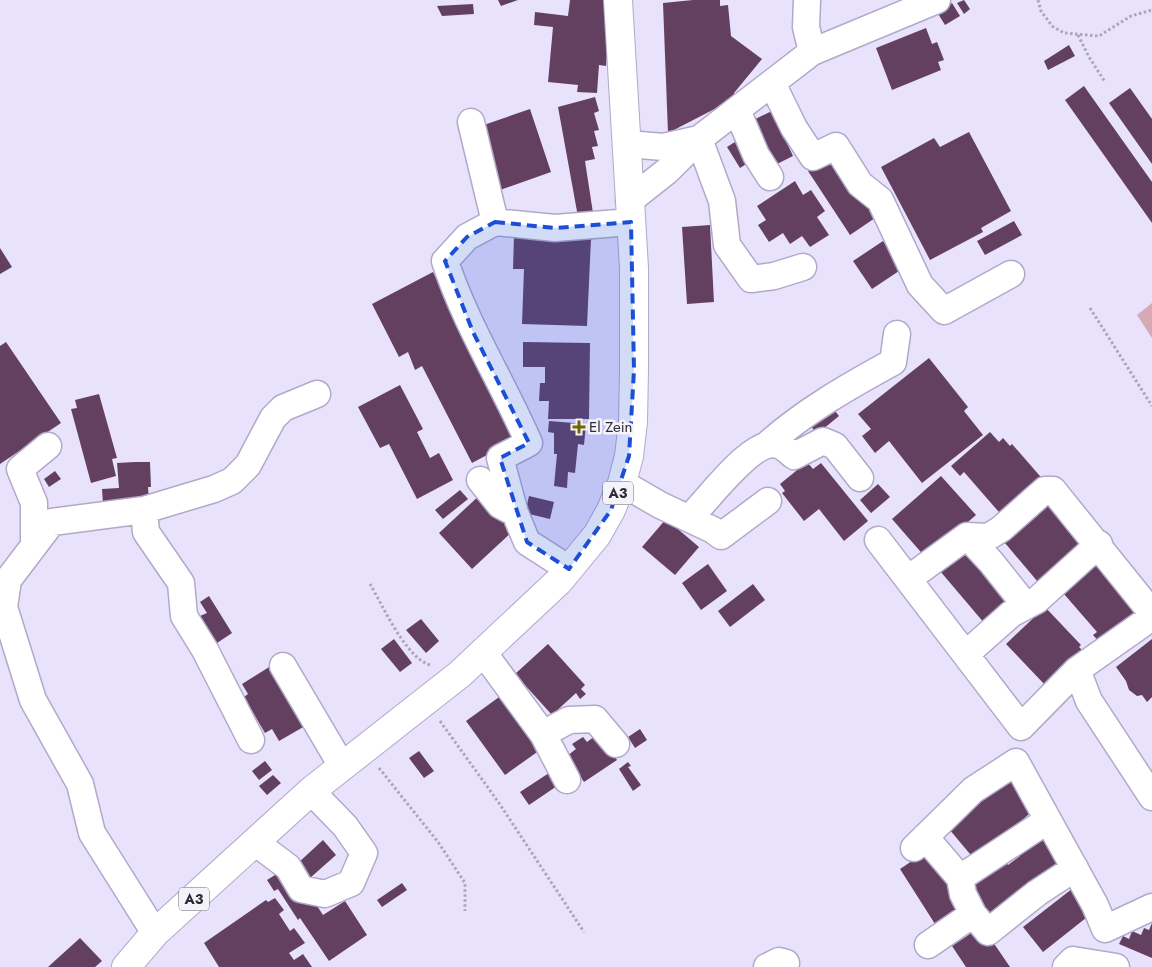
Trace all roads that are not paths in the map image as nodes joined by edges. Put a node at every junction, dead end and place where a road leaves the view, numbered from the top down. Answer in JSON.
{"nodes":[{"id":1,"x":618,"y":0,"type":"edge"},
{"id":2,"x":807,"y":0,"type":"edge"},
{"id":3,"x":937,"y":0,"type":"edge"},
{"id":4,"x":812,"y":52,"type":"junction"},
{"id":5,"x":772,"y":82,"type":"junction"},
{"id":6,"x":737,"y":110,"type":"junction"},
{"id":7,"x":471,"y":122,"type":"dead end"},
{"id":8,"x":699,"y":139,"type":"junction"},
{"id":9,"x":628,"y":144,"type":"junction"},
{"id":10,"x":770,"y":177,"type":"dead end"},
{"id":11,"x":630,"y":211,"type":"junction"},
{"id":12,"x":495,"y":222,"type":"junction"},
{"id":13,"x":803,"y":266,"type":"dead end"},
{"id":14,"x":1011,"y":274,"type":"dead end"},
{"id":15,"x":897,"y":334,"type":"dead end"},
{"id":16,"x":317,"y":394,"type":"dead end"},
{"id":17,"x":768,"y":444,"type":"junction"},
{"id":18,"x":48,"y":446,"type":"dead end"},
{"id":19,"x":860,"y":478,"type":"dead end"},
{"id":20,"x":480,"y":480,"type":"dead end"},
{"id":21,"x":622,"y":483,"type":"junction"},
{"id":22,"x":768,"y":501,"type":"dead end"},
{"id":23,"x":144,"y":510,"type":"junction"},
{"id":24,"x":515,"y":513,"type":"junction"},
{"id":25,"x":689,"y":518,"type":"junction"},
{"id":26,"x":967,"y":536,"type":"junction"},
{"id":27,"x":878,"y":540,"type":"dead end"},
{"id":28,"x":1099,"y":544,"type":"junction"},
{"id":29,"x":34,"y":545,"type":"junction"},
{"id":30,"x":569,"y":569,"type":"junction"},
{"id":31,"x":908,"y":579,"type":"junction"},
{"id":32,"x":4,"y":580,"type":"edge"},
{"id":33,"x":1026,"y":606,"type":"junction"},
{"id":34,"x":1152,"y":615,"type":"edge"},
{"id":35,"x":483,"y":652,"type":"junction"},
{"id":36,"x":966,"y":654,"type":"junction"},
{"id":37,"x":283,"y":666,"type":"dead end"},
{"id":38,"x":1077,"y":670,"type":"junction"},
{"id":39,"x":543,"y":734,"type":"junction"},
{"id":40,"x":251,"y":740,"type":"dead end"},
{"id":41,"x":616,"y":744,"type":"dead end"},
{"id":42,"x":342,"y":766,"type":"junction"},
{"id":43,"x":567,"y":780,"type":"dead end"},
{"id":44,"x":311,"y":791,"type":"junction"},
{"id":45,"x":1152,"y":797,"type":"edge"},
{"id":46,"x":1048,"y":820,"type":"junction"},
{"id":47,"x":256,"y":843,"type":"junction"},
{"id":48,"x":1075,"y":868,"type":"junction"},
{"id":49,"x":960,"y":878,"type":"junction"},
{"id":50,"x":1152,"y":907,"type":"edge"},
{"id":51,"x":973,"y":914,"type":"junction"},
{"id":52,"x":155,"y":933,"type":"junction"},
{"id":53,"x":928,"y":945,"type":"dead end"},
{"id":54,"x":135,"y":963,"type":"edge"},
{"id":55,"x":1103,"y":966,"type":"edge"},
{"id":56,"x":1066,"y":967,"type":"edge"}],
"edges":[{"from":1,"to":9,"type":"highway","number":"A3"},
{"from":2,"to":4,"type":"street"},
{"from":3,"to":4,"type":"street"},
{"from":4,"to":5,"type":"street"},
{"from":5,"to":6,"type":"street"},
{"from":5,"to":14,"type":"street"},
{"from":6,"to":8,"type":"street"},
{"from":6,"to":10,"type":"street"},
{"from":7,"to":12,"type":"street"},
{"from":8,"to":9,"type":"street"},
{"from":8,"to":11,"type":"street"},
{"from":8,"to":13,"type":"street"},
{"from":9,"to":11,"type":"highway","number":"A3"},
{"from":11,"to":12,"type":"street"},
{"from":11,"to":21,"type":"highway","number":"A3"},
{"from":12,"to":24,"type":"street"},
{"from":15,"to":17,"type":"street"},
{"from":16,"to":23,"type":"street"},
{"from":17,"to":19,"type":"street"},
{"from":17,"to":25,"type":"street"},
{"from":18,"to":29,"type":"street"},
{"from":20,"to":24,"type":"street"},
{"from":21,"to":25,"type":"street"},
{"from":21,"to":30,"type":"highway","number":"A3"},
{"from":22,"to":25,"type":"street"},
{"from":23,"to":29,"type":"street"},
{"from":23,"to":40,"type":"street"},
{"from":24,"to":30,"type":"street"},
{"from":26,"to":28,"type":"street"},
{"from":26,"to":31,"type":"street"},
{"from":26,"to":33,"type":"street"},
{"from":27,"to":31,"type":"street"},
{"from":28,"to":33,"type":"street"},
{"from":28,"to":34,"type":"street"},
{"from":29,"to":32,"type":"street"},
{"from":30,"to":35,"type":"highway","number":"A3"},
{"from":31,"to":36,"type":"street"},
{"from":32,"to":52,"type":"street"},
{"from":33,"to":36,"type":"street"},
{"from":34,"to":38,"type":"street"},
{"from":35,"to":39,"type":"street"},
{"from":35,"to":42,"type":"highway","number":"A3"},
{"from":36,"to":38,"type":"street"},
{"from":37,"to":42,"type":"street"},
{"from":38,"to":45,"type":"street"},
{"from":39,"to":41,"type":"street"},
{"from":39,"to":43,"type":"street"},
{"from":42,"to":44,"type":"highway","number":"A3"},
{"from":44,"to":47,"type":"highway","number":"A3"},
{"from":44,"to":47,"type":"street"},
{"from":46,"to":48,"type":"street"},
{"from":46,"to":49,"type":"street"},
{"from":46,"to":49,"type":"street"},
{"from":47,"to":52,"type":"highway","number":"A3"},
{"from":48,"to":50,"type":"street"},
{"from":48,"to":51,"type":"street"},
{"from":49,"to":51,"type":"street"},
{"from":51,"to":53,"type":"street"},
{"from":52,"to":54,"type":"highway","number":"A3"},
{"from":55,"to":56,"type":"street"}]}
